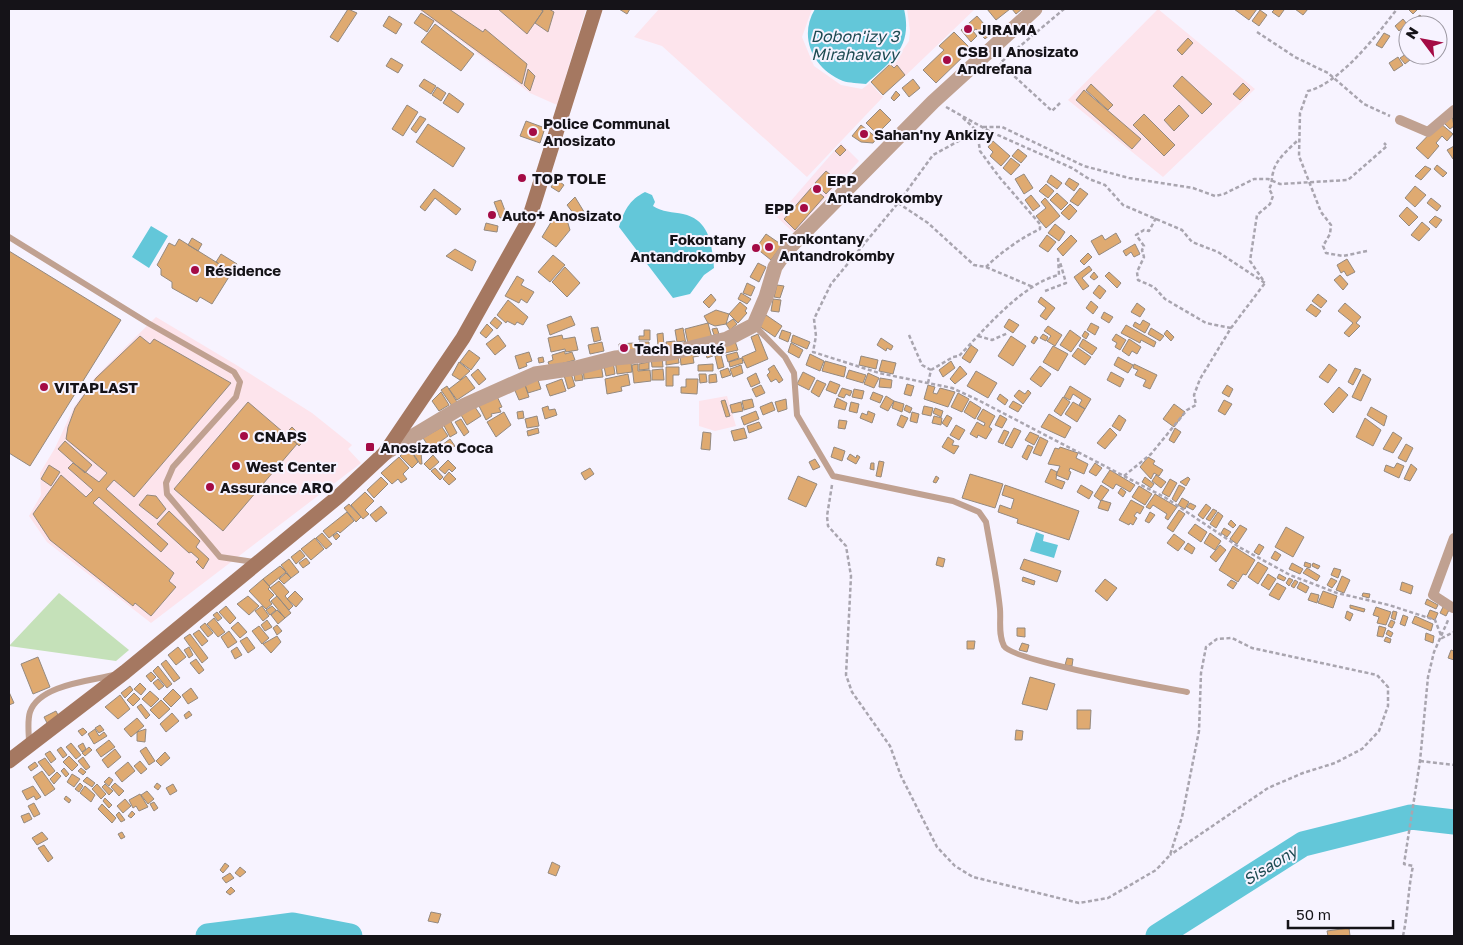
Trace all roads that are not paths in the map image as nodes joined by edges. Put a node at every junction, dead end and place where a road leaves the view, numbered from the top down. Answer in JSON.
{"nodes":[{"id":1,"x":595,"y":9,"type":"edge"},
{"id":2,"x":1035,"y":9,"type":"edge"},
{"id":3,"x":1454,"y":110,"type":"edge"},
{"id":4,"x":1400,"y":120,"type":"dead end"},
{"id":5,"x":9,"y":237,"type":"edge"},
{"id":6,"x":754,"y":325,"type":"junction"},
{"id":7,"x":386,"y":453,"type":"junction"},
{"id":8,"x":1454,"y":538,"type":"edge"},
{"id":9,"x":256,"y":563,"type":"junction"},
{"id":10,"x":1453,"y":608,"type":"road end"},
{"id":11,"x":125,"y":672,"type":"junction"},
{"id":12,"x":1187,"y":692,"type":"dead end"},
{"id":13,"x":28,"y":748,"type":"junction"},
{"id":14,"x":9,"y":761,"type":"edge"}],
"edges":[{"from":1,"to":7,"type":"main road"},
{"from":2,"to":6,"type":"street"},
{"from":3,"to":4,"type":"street"},
{"from":5,"to":9,"type":"lane"},
{"from":6,"to":7,"type":"street"},
{"from":6,"to":12,"type":"lane"},
{"from":7,"to":9,"type":"main road"},
{"from":8,"to":10,"type":"street"},
{"from":9,"to":11,"type":"main road"},
{"from":11,"to":13,"type":"main road"},
{"from":11,"to":13,"type":"lane"},
{"from":13,"to":14,"type":"main road"}]}
